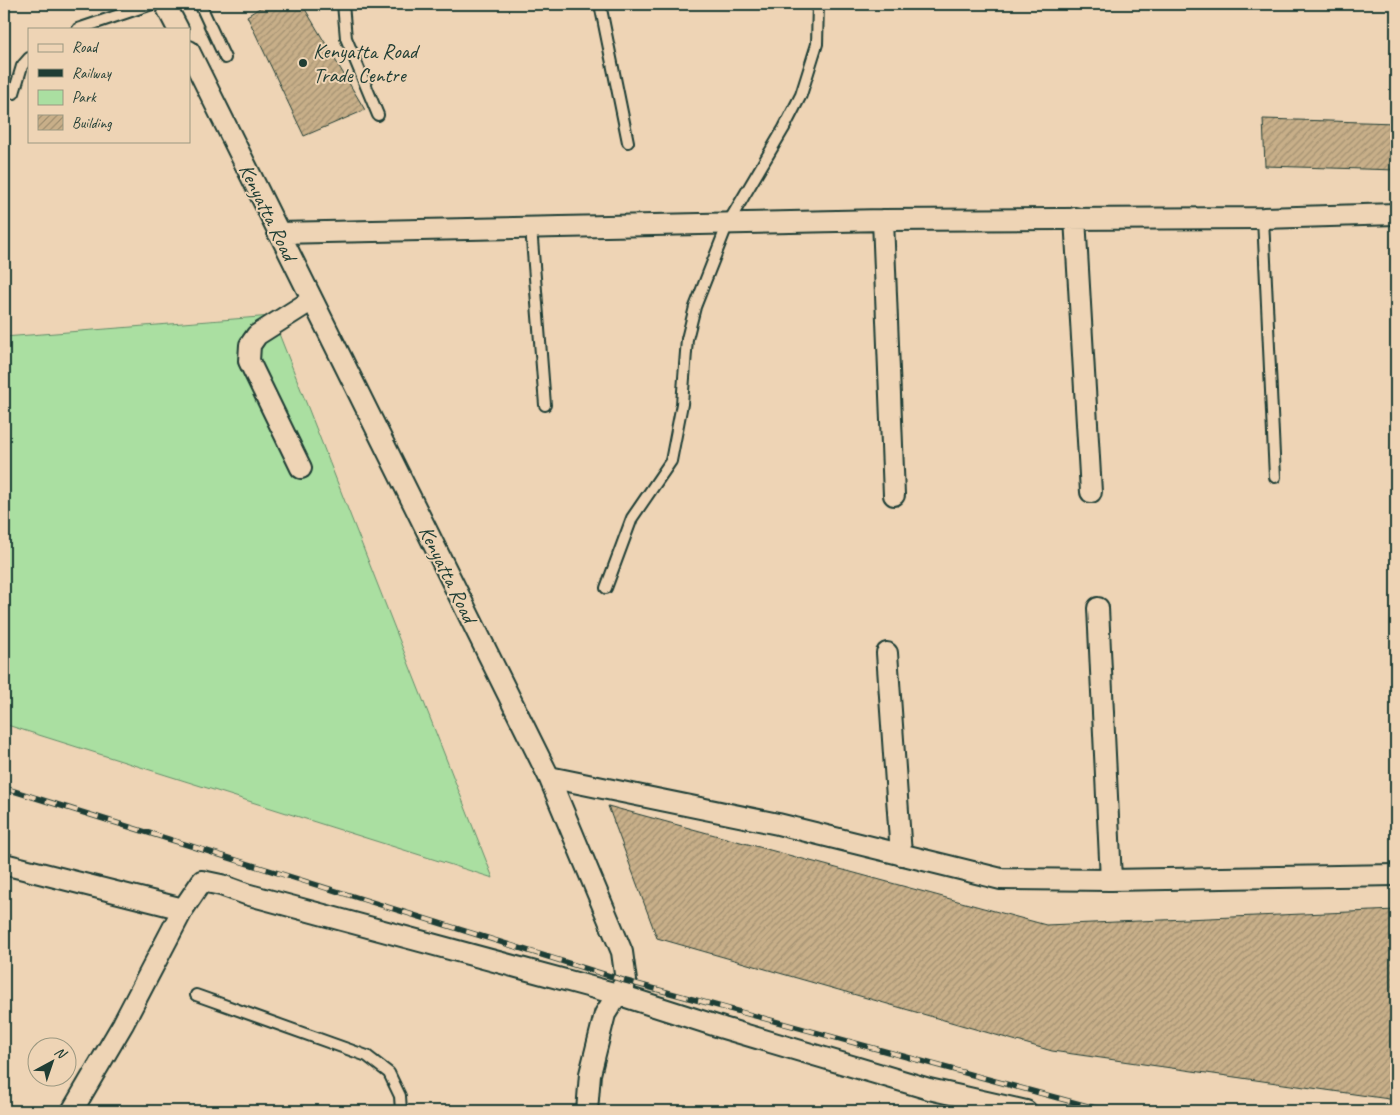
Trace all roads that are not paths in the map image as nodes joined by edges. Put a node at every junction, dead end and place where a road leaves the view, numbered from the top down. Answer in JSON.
{"nodes":[{"id":1,"x":116,"y":4,"type":"edge"},
{"id":2,"x":152,"y":4,"type":"edge"},
{"id":3,"x":166,"y":4,"type":"edge"},
{"id":4,"x":200,"y":4,"type":"edge"},
{"id":5,"x":343,"y":4,"type":"edge"},
{"id":6,"x":600,"y":4,"type":"edge"},
{"id":7,"x":818,"y":4,"type":"edge"},
{"id":8,"x":121,"y":14,"type":"junction"},
{"id":9,"x":81,"y":28,"type":"edge"},
{"id":10,"x":178,"y":28,"type":"edge"},
{"id":11,"x":190,"y":53,"type":"edge"},
{"id":12,"x":225,"y":58,"type":"dead end"},
{"id":13,"x":28,"y":59,"type":"edge"},
{"id":14,"x":14,"y":93,"type":"dead end"},
{"id":15,"x":378,"y":116,"type":"dead end"},
{"id":16,"x":628,"y":142,"type":"dead end"},
{"id":17,"x":1396,"y":214,"type":"edge"},
{"id":18,"x":1075,"y":218,"type":"junction"},
{"id":19,"x":1263,"y":218,"type":"junction"},
{"id":20,"x":883,"y":220,"type":"junction"},
{"id":21,"x":728,"y":223,"type":"junction"},
{"id":22,"x":531,"y":227,"type":"junction"},
{"id":23,"x":278,"y":233,"type":"junction"},
{"id":24,"x":312,"y":300,"type":"junction"},
{"id":25,"x":545,"y":405,"type":"dead end"},
{"id":26,"x":301,"y":468,"type":"dead end"},
{"id":27,"x":1275,"y":477,"type":"dead end"},
{"id":28,"x":1091,"y":492,"type":"dead end"},
{"id":29,"x":894,"y":495,"type":"dead end"},
{"id":30,"x":606,"y":588,"type":"dead end"},
{"id":31,"x":1098,"y":608,"type":"dead end"},
{"id":32,"x":887,"y":653,"type":"dead end"},
{"id":33,"x":549,"y":777,"type":"junction"},
{"id":34,"x":901,"y":855,"type":"junction"},
{"id":35,"x":4,"y":864,"type":"edge"},
{"id":36,"x":1396,"y":875,"type":"edge"},
{"id":37,"x":1111,"y":880,"type":"junction"},
{"id":38,"x":183,"y":909,"type":"junction"},
{"id":39,"x":617,"y":994,"type":"junction"},
{"id":40,"x":196,"y":995,"type":"dead end"},
{"id":41,"x":72,"y":1111,"type":"edge"},
{"id":42,"x":401,"y":1111,"type":"edge"},
{"id":43,"x":587,"y":1111,"type":"edge"},
{"id":44,"x":1026,"y":1111,"type":"edge"}],
"edges":[{"from":1,"to":8,"type":"lane"},
{"from":2,"to":8,"type":"lane"},
{"from":3,"to":10,"type":"street"},
{"from":4,"to":12,"type":"lane"},
{"from":5,"to":15,"type":"lane"},
{"from":6,"to":16,"type":"lane"},
{"from":7,"to":21,"type":"lane"},
{"from":8,"to":9,"type":"lane"},
{"from":11,"to":23,"type":"street","name":"Kenyatta Road"},
{"from":13,"to":14,"type":"lane"},
{"from":17,"to":19,"type":"street"},
{"from":18,"to":19,"type":"street"},
{"from":18,"to":20,"type":"street"},
{"from":18,"to":28,"type":"street"},
{"from":19,"to":27,"type":"lane"},
{"from":20,"to":21,"type":"street"},
{"from":20,"to":29,"type":"street"},
{"from":21,"to":22,"type":"street"},
{"from":21,"to":30,"type":"lane"},
{"from":22,"to":23,"type":"street"},
{"from":22,"to":25,"type":"lane"},
{"from":23,"to":24,"type":"street","name":"Kenyatta Road"},
{"from":24,"to":26,"type":"street"},
{"from":24,"to":33,"type":"street","name":"Kenyatta Road"},
{"from":31,"to":37,"type":"street"},
{"from":32,"to":34,"type":"street"},
{"from":33,"to":34,"type":"street"},
{"from":33,"to":39,"type":"street","name":"Kenyatta Road"},
{"from":34,"to":37,"type":"street"},
{"from":35,"to":38,"type":"street"},
{"from":36,"to":37,"type":"street"},
{"from":38,"to":39,"type":"street"},
{"from":38,"to":41,"type":"street"},
{"from":39,"to":43,"type":"street","name":"Kenyatta Road"},
{"from":39,"to":44,"type":"street"},
{"from":40,"to":42,"type":"lane"}]}
